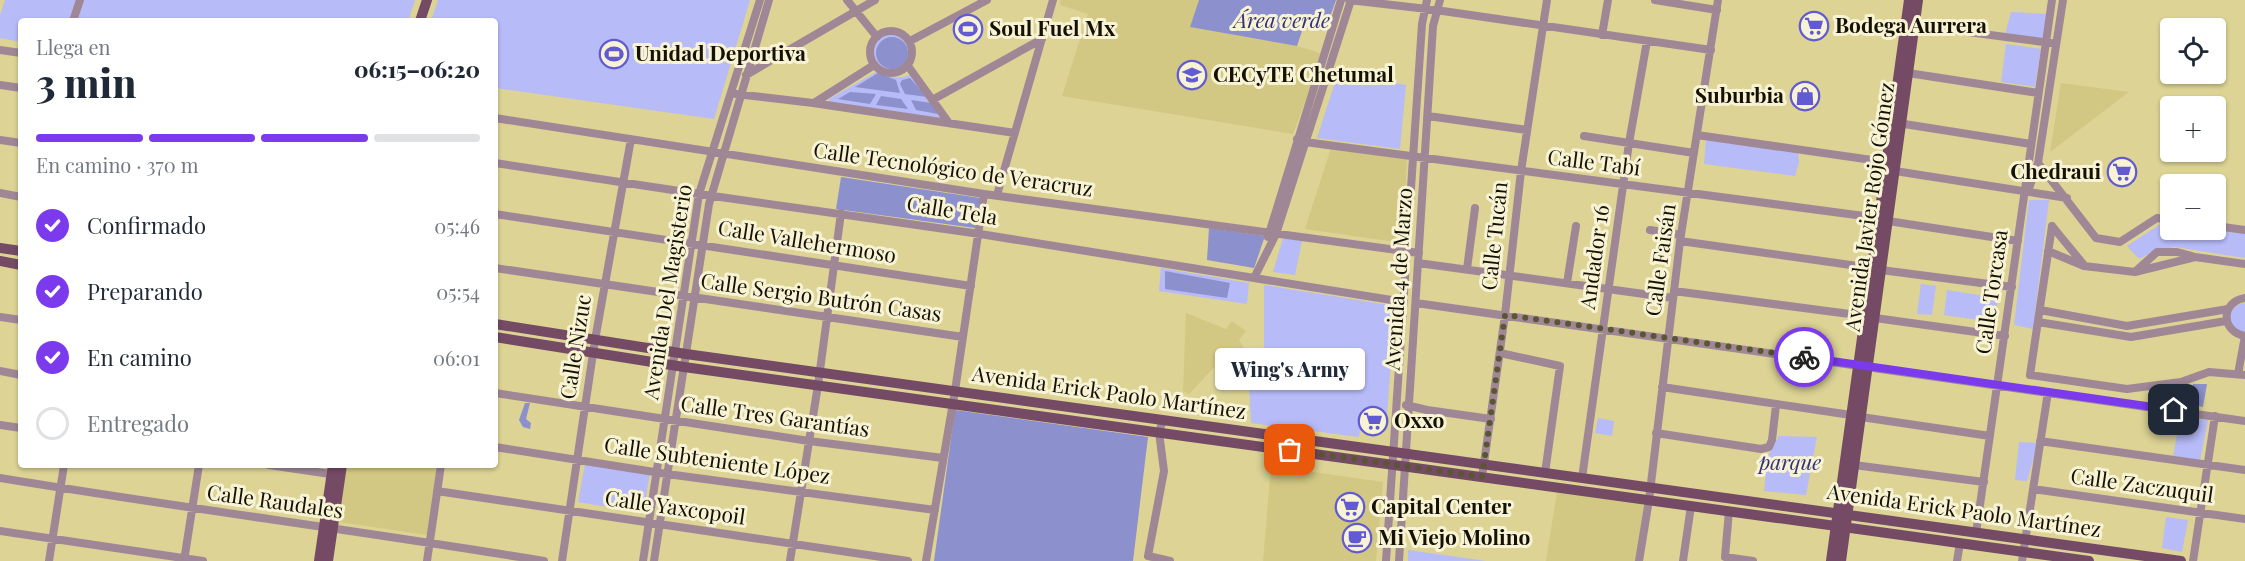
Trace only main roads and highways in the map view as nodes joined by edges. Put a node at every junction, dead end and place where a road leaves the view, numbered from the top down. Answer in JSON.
{"nodes":[{"id":1,"x":427,"y":0,"type":"edge"},
{"id":2,"x":1909,"y":0,"type":"edge"},
{"id":3,"x":1918,"y":0,"type":"edge"},
{"id":4,"x":421,"y":18,"type":"edge"},
{"id":5,"x":1897,"y":123,"type":"junction"},
{"id":6,"x":1883,"y":219,"type":"junction"},
{"id":7,"x":0,"y":248,"type":"edge"},
{"id":8,"x":18,"y":251,"type":"edge"},
{"id":9,"x":0,"y":261,"type":"edge"},
{"id":10,"x":18,"y":264,"type":"edge"},
{"id":11,"x":498,"y":324,"type":"edge"},
{"id":12,"x":498,"y":338,"type":"edge"},
{"id":13,"x":1856,"y":416,"type":"junction"},
{"id":14,"x":337,"y":470,"type":"edge"},
{"id":15,"x":1843,"y":514,"type":"junction"},
{"id":16,"x":328,"y":527,"type":"junction"},
{"id":17,"x":1841,"y":527,"type":"junction"},
{"id":18,"x":2023,"y":556,"type":"edge"},
{"id":19,"x":2072,"y":560,"type":"edge"},
{"id":20,"x":318,"y":561,"type":"edge"},
{"id":21,"x":328,"y":561,"type":"edge"},
{"id":22,"x":1831,"y":561,"type":"edge"},
{"id":23,"x":1841,"y":561,"type":"edge"},
{"id":24,"x":2089,"y":561,"type":"edge"},
{"id":25,"x":2181,"y":561,"type":"edge"}],
"edges":[{"from":1,"to":4,"type":"main road"},
{"from":2,"to":5,"type":"main road","name":"Avenida Javier Rojo Gómez"},
{"from":3,"to":5,"type":"main road","name":"Avenida Javier Rojo Gómez"},
{"from":5,"to":6,"type":"main road","name":"Avenida Javier Rojo Gómez"},
{"from":5,"to":6,"type":"main road","name":"Avenida Javier Rojo Gómez"},
{"from":6,"to":13,"type":"main road","name":"Avenida Javier Rojo Gómez"},
{"from":7,"to":8,"type":"main road"},
{"from":9,"to":10,"type":"main road"},
{"from":11,"to":15,"type":"main road","name":"Avenida Erick Paolo Martínez"},
{"from":12,"to":17,"type":"main road","name":"Avenida Erick Paolo Martínez"},
{"from":13,"to":15,"type":"main road","name":"Avenida Javier Rojo Gómez"},
{"from":13,"to":15,"type":"main road","name":"Avenida Javier Rojo Gómez"},
{"from":14,"to":16,"type":"main road"},
{"from":15,"to":17,"type":"main road","name":"Avenida Javier Rojo Gómez"},
{"from":15,"to":25,"type":"main road","name":"Avenida Erick Paolo Martínez"},
{"from":16,"to":20,"type":"main road"},
{"from":16,"to":21,"type":"main road"},
{"from":17,"to":18,"type":"main road","name":"Avenida Erick Paolo Martínez"},
{"from":17,"to":22,"type":"main road","name":"Avenida Javier Rojo Gómez"},
{"from":17,"to":23,"type":"main road","name":"Avenida Javier Rojo Gómez"},
{"from":18,"to":19,"type":"main road","name":"Avenida Erick Paolo Martínez"},
{"from":19,"to":24,"type":"main road","name":"Avenida Erick Paolo Martínez"}]}
